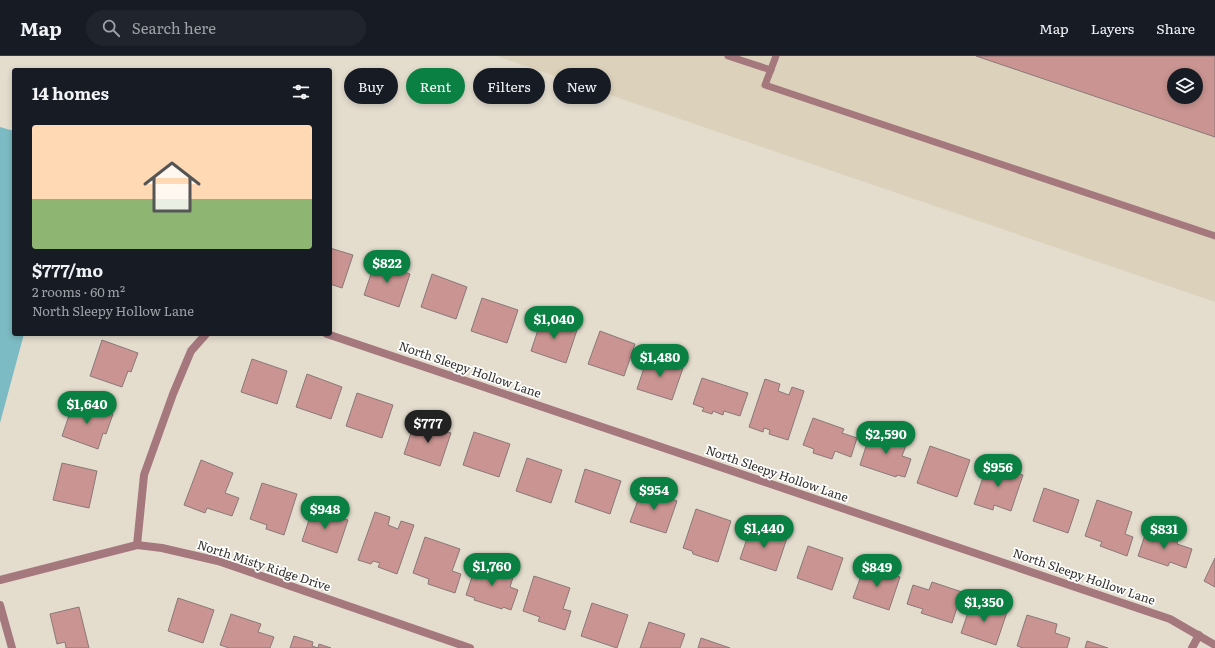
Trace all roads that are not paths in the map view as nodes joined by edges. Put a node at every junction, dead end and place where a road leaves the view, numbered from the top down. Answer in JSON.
{"nodes":[{"id":1,"x":728,"y":56,"type":"edge"},
{"id":2,"x":776,"y":56,"type":"edge"},
{"id":3,"x":771,"y":70,"type":"junction"},
{"id":4,"x":1215,"y":236,"type":"edge"},
{"id":5,"x":204,"y":336,"type":"edge"},
{"id":6,"x":332,"y":336,"type":"edge"},
{"id":7,"x":137,"y":545,"type":"junction"},
{"id":8,"x":0,"y":580,"type":"edge"},
{"id":9,"x":0,"y":605,"type":"edge"},
{"id":10,"x":1199,"y":635,"type":"junction"},
{"id":11,"x":1215,"y":645,"type":"edge"},
{"id":12,"x":12,"y":648,"type":"edge"},
{"id":13,"x":470,"y":648,"type":"edge"},
{"id":14,"x":1192,"y":648,"type":"edge"}],
"edges":[{"from":1,"to":3,"type":"lane"},
{"from":2,"to":3,"type":"lane"},
{"from":3,"to":4,"type":"lane"},
{"from":5,"to":7,"type":"street"},
{"from":6,"to":10,"type":"street","name":"North Sleepy Hollow Lane"},
{"from":7,"to":8,"type":"street","name":"North Misty Ridge Drive"},
{"from":7,"to":13,"type":"street","name":"North Misty Ridge Drive"},
{"from":9,"to":12,"type":"street"},
{"from":10,"to":11,"type":"street","name":"North Sleepy Hollow Lane"},
{"from":10,"to":14,"type":"street"}]}
